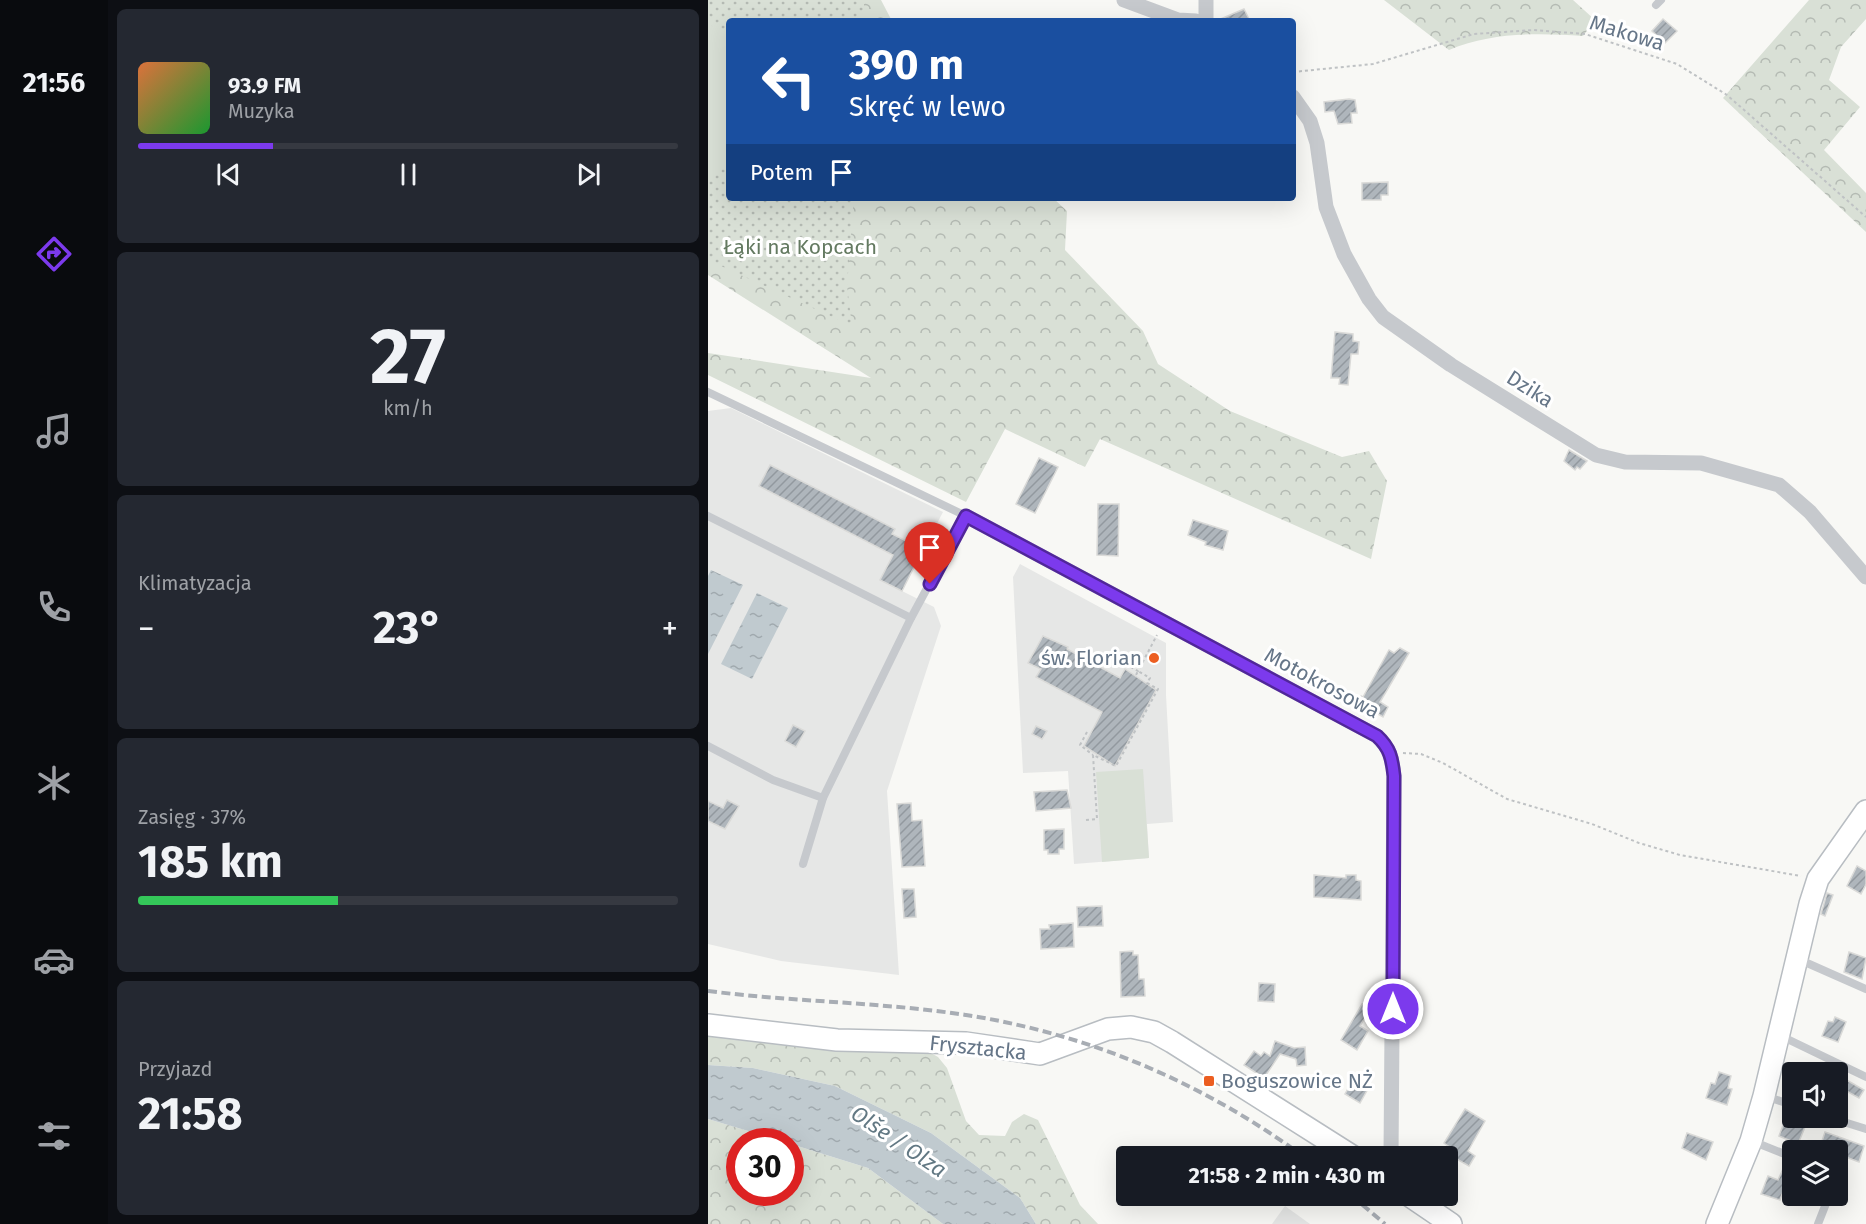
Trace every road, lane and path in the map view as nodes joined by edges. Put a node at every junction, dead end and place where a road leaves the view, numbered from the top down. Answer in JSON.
{"nodes":[{"id":1,"x":1124,"y":0,"type":"edge"},
{"id":2,"x":1206,"y":0,"type":"edge"},
{"id":3,"x":1173,"y":18,"type":"edge"},
{"id":4,"x":1206,"y":18,"type":"edge"},
{"id":5,"x":1296,"y":72,"type":"edge"},
{"id":6,"x":1296,"y":101,"type":"edge"},
{"id":7,"x":1866,"y":217,"type":"edge"},
{"id":8,"x":708,"y":392,"type":"edge"},
{"id":9,"x":708,"y":516,"type":"edge"},
{"id":10,"x":966,"y":516,"type":"junction"},
{"id":11,"x":1866,"y":577,"type":"edge"},
{"id":12,"x":911,"y":618,"type":"junction"},
{"id":13,"x":1164,"y":622,"type":"junction"},
{"id":14,"x":1129,"y":654,"type":"dead end"},
{"id":15,"x":1138,"y":671,"type":"junction"},
{"id":16,"x":1136,"y":675,"type":"dead end"},
{"id":17,"x":1087,"y":732,"type":"dead end"},
{"id":18,"x":708,"y":746,"type":"edge"},
{"id":19,"x":1093,"y":755,"type":"junction"},
{"id":20,"x":1392,"y":756,"type":"junction"},
{"id":21,"x":823,"y":798,"type":"junction"},
{"id":22,"x":1866,"y":812,"type":"edge"},
{"id":23,"x":1086,"y":820,"type":"dead end"},
{"id":24,"x":803,"y":864,"type":"dead end"},
{"id":25,"x":1818,"y":879,"type":"junction"},
{"id":26,"x":1796,"y":958,"type":"junction"},
{"id":27,"x":1866,"y":989,"type":"edge"},
{"id":28,"x":708,"y":1025,"type":"edge"},
{"id":29,"x":1779,"y":1035,"type":"junction"},
{"id":30,"x":1866,"y":1077,"type":"edge"},
{"id":31,"x":1764,"y":1096,"type":"junction"},
{"id":32,"x":1782,"y":1102,"type":"edge"},
{"id":33,"x":1848,"y":1123,"type":"edge"},
{"id":34,"x":1866,"y":1129,"type":"edge"},
{"id":35,"x":1751,"y":1141,"type":"junction"},
{"id":36,"x":1336,"y":1146,"type":"edge"},
{"id":37,"x":1391,"y":1146,"type":"edge"},
{"id":38,"x":1782,"y":1153,"type":"edge"},
{"id":39,"x":1425,"y":1206,"type":"edge"},
{"id":40,"x":1825,"y":1206,"type":"edge"},
{"id":41,"x":1451,"y":1224,"type":"edge"},
{"id":42,"x":1717,"y":1224,"type":"edge"},
{"id":43,"x":1818,"y":1224,"type":"edge"}],
"edges":[{"from":1,"to":3,"type":"street"},
{"from":2,"to":4,"type":"street"},
{"from":5,"to":7,"type":"path","name":"Makowa"},
{"from":6,"to":11,"type":"street","name":"Dzika"},
{"from":8,"to":10,"type":"lane"},
{"from":9,"to":12,"type":"lane"},
{"from":10,"to":12,"type":"lane"},
{"from":10,"to":13,"type":"street","name":"Motokrosowa"},
{"from":12,"to":21,"type":"lane"},
{"from":13,"to":15,"type":"path"},
{"from":13,"to":20,"type":"street","name":"Motokrosowa"},
{"from":14,"to":15,"type":"path"},
{"from":15,"to":16,"type":"path"},
{"from":15,"to":19,"type":"path"},
{"from":17,"to":19,"type":"path"},
{"from":18,"to":21,"type":"lane"},
{"from":19,"to":23,"type":"path"},
{"from":20,"to":25,"type":"path"},
{"from":20,"to":37,"type":"street"},
{"from":21,"to":24,"type":"lane"},
{"from":22,"to":25,"type":"street"},
{"from":25,"to":26,"type":"street"},
{"from":26,"to":27,"type":"lane"},
{"from":26,"to":29,"type":"street"},
{"from":28,"to":36,"type":"street","name":"Frysztacka"},
{"from":29,"to":30,"type":"lane"},
{"from":29,"to":31,"type":"street"},
{"from":31,"to":32,"type":"lane"},
{"from":31,"to":35,"type":"street"},
{"from":33,"to":34,"type":"lane"},
{"from":35,"to":38,"type":"lane"},
{"from":35,"to":42,"type":"street"},
{"from":39,"to":41,"type":"street"},
{"from":40,"to":43,"type":"lane"}]}
